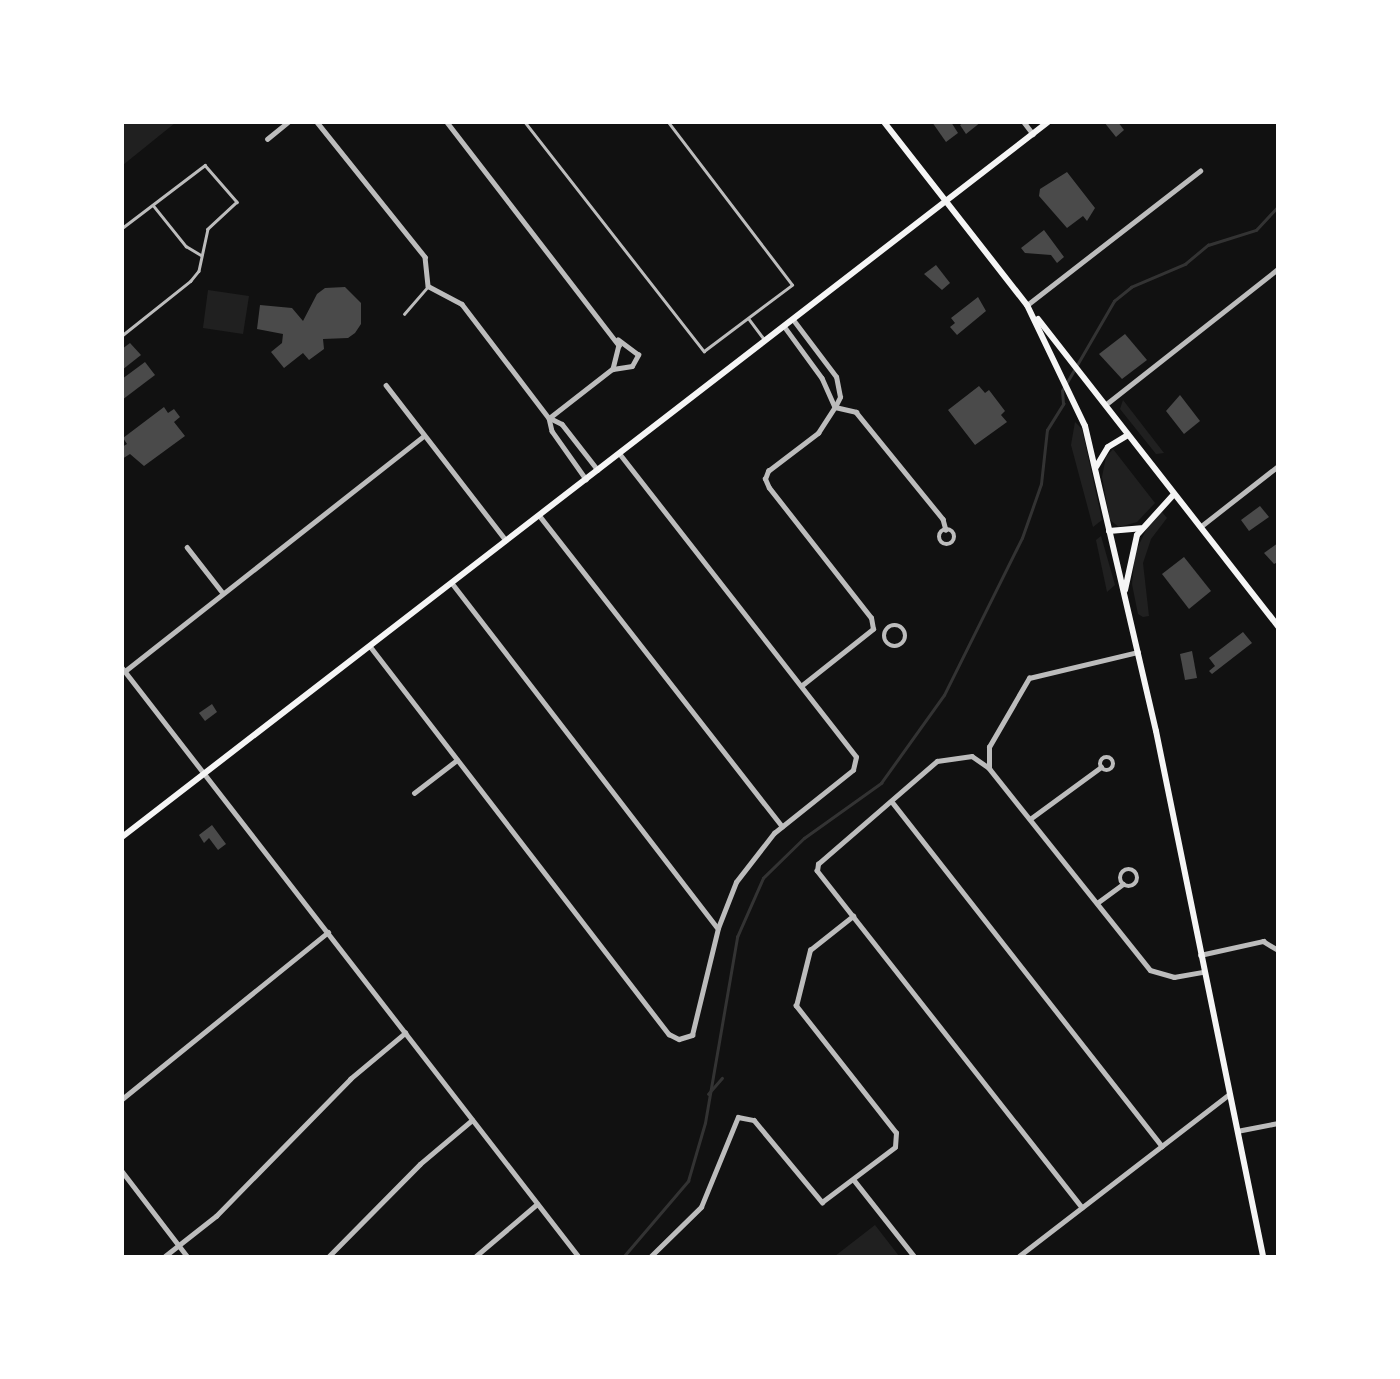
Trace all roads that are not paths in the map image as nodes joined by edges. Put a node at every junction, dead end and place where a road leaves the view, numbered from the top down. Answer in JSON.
{"nodes":[{"id":1,"x":288,"y":122,"type":"edge"},
{"id":2,"x":317,"y":122,"type":"edge"},
{"id":3,"x":447,"y":122,"type":"edge"},
{"id":4,"x":524,"y":122,"type":"edge"},
{"id":5,"x":668,"y":122,"type":"edge"},
{"id":6,"x":884,"y":122,"type":"edge"},
{"id":7,"x":1024,"y":122,"type":"edge"},
{"id":8,"x":1048,"y":122,"type":"edge"},
{"id":9,"x":1033,"y":134,"type":"junction"},
{"id":10,"x":267,"y":139,"type":"dead end"},
{"id":11,"x":1200,"y":170,"type":"dead end"},
{"id":12,"x":945,"y":201,"type":"junction"},
{"id":13,"x":153,"y":205,"type":"junction"},
{"id":14,"x":122,"y":228,"type":"edge"},
{"id":15,"x":201,"y":255,"type":"junction"},
{"id":16,"x":1278,"y":269,"type":"edge"},
{"id":17,"x":428,"y":286,"type":"junction"},
{"id":18,"x":1027,"y":305,"type":"junction"},
{"id":19,"x":404,"y":313,"type":"dead end"},
{"id":20,"x":749,"y":318,"type":"junction"},
{"id":21,"x":793,"y":320,"type":"junction"},
{"id":22,"x":783,"y":326,"type":"junction"},
{"id":23,"x":122,"y":336,"type":"edge"},
{"id":24,"x":617,"y":340,"type":"junction"},
{"id":25,"x":765,"y":341,"type":"junction"},
{"id":26,"x":613,"y":369,"type":"junction"},
{"id":27,"x":386,"y":385,"type":"dead end"},
{"id":28,"x":1105,"y":406,"type":"junction"},
{"id":29,"x":835,"y":407,"type":"junction"},
{"id":30,"x":550,"y":418,"type":"junction"},
{"id":31,"x":1128,"y":435,"type":"junction"},
{"id":32,"x":424,"y":436,"type":"junction"},
{"id":33,"x":619,"y":454,"type":"junction"},
{"id":34,"x":1278,"y":466,"type":"edge"},
{"id":35,"x":1096,"y":468,"type":"junction"},
{"id":36,"x":598,"y":470,"type":"junction"},
{"id":37,"x":586,"y":479,"type":"junction"},
{"id":38,"x":1174,"y":494,"type":"junction"},
{"id":39,"x":539,"y":515,"type":"junction"},
{"id":40,"x":1200,"y":527,"type":"junction"},
{"id":41,"x":1141,"y":528,"type":"junction"},
{"id":42,"x":946,"y":530,"type":"dead end"},
{"id":43,"x":1109,"y":531,"type":"junction"},
{"id":44,"x":506,"y":541,"type":"junction"},
{"id":45,"x":187,"y":547,"type":"dead end"},
{"id":46,"x":452,"y":583,"type":"junction"},
{"id":47,"x":223,"y":593,"type":"junction"},
{"id":48,"x":1124,"y":596,"type":"junction"},
{"id":49,"x":1278,"y":626,"type":"edge"},
{"id":50,"x":873,"y":629,"type":"junction"},
{"id":51,"x":884,"y":633,"type":"junction"},
{"id":52,"x":370,"y":646,"type":"junction"},
{"id":53,"x":1138,"y":652,"type":"junction"},
{"id":54,"x":124,"y":669,"type":"edge"},
{"id":55,"x":802,"y":686,"type":"junction"},
{"id":56,"x":457,"y":760,"type":"junction"},
{"id":57,"x":1101,"y":767,"type":"dead end"},
{"id":58,"x":989,"y":768,"type":"junction"},
{"id":59,"x":206,"y":773,"type":"junction"},
{"id":60,"x":414,"y":793,"type":"dead end"},
{"id":61,"x":893,"y":803,"type":"junction"},
{"id":62,"x":1030,"y":819,"type":"junction"},
{"id":63,"x":782,"y":825,"type":"junction"},
{"id":64,"x":122,"y":837,"type":"edge"},
{"id":65,"x":1123,"y":884,"type":"junction"},
{"id":66,"x":1097,"y":903,"type":"junction"},
{"id":67,"x":853,"y":916,"type":"junction"},
{"id":68,"x":718,"y":928,"type":"junction"},
{"id":69,"x":328,"y":932,"type":"junction"},
{"id":70,"x":1278,"y":950,"type":"edge"},
{"id":71,"x":1199,"y":955,"type":"junction"},
{"id":72,"x":1203,"y":972,"type":"junction"},
{"id":73,"x":405,"y":1033,"type":"junction"},
{"id":74,"x":1229,"y":1094,"type":"junction"},
{"id":75,"x":122,"y":1099,"type":"edge"},
{"id":76,"x":472,"y":1120,"type":"junction"},
{"id":77,"x":1278,"y":1123,"type":"edge"},
{"id":78,"x":1237,"y":1132,"type":"junction"},
{"id":79,"x":1162,"y":1146,"type":"junction"},
{"id":80,"x":122,"y":1171,"type":"edge"},
{"id":81,"x":854,"y":1180,"type":"junction"},
{"id":82,"x":537,"y":1204,"type":"junction"},
{"id":83,"x":1082,"y":1208,"type":"junction"},
{"id":84,"x":179,"y":1246,"type":"junction"},
{"id":85,"x":165,"y":1256,"type":"edge"},
{"id":86,"x":187,"y":1256,"type":"edge"},
{"id":87,"x":329,"y":1256,"type":"edge"},
{"id":88,"x":476,"y":1256,"type":"edge"},
{"id":89,"x":578,"y":1256,"type":"edge"},
{"id":90,"x":651,"y":1256,"type":"edge"},
{"id":91,"x":914,"y":1256,"type":"edge"},
{"id":92,"x":1019,"y":1256,"type":"edge"},
{"id":93,"x":1263,"y":1256,"type":"edge"}],
"edges":[{"from":1,"to":10,"type":"street"},
{"from":2,"to":17,"type":"street"},
{"from":3,"to":24,"type":"street"},
{"from":4,"to":20,"type":"lane"},
{"from":5,"to":20,"type":"lane"},
{"from":6,"to":12,"type":"main road"},
{"from":7,"to":9,"type":"street"},
{"from":8,"to":9,"type":"main road"},
{"from":9,"to":12,"type":"main road"},
{"from":11,"to":18,"type":"street"},
{"from":12,"to":18,"type":"main road"},
{"from":12,"to":21,"type":"main road"},
{"from":13,"to":14,"type":"lane"},
{"from":13,"to":15,"type":"lane"},
{"from":13,"to":15,"type":"lane"},
{"from":15,"to":23,"type":"lane"},
{"from":16,"to":28,"type":"street"},
{"from":17,"to":19,"type":"lane"},
{"from":17,"to":30,"type":"street"},
{"from":18,"to":28,"type":"main road"},
{"from":18,"to":35,"type":"main road"},
{"from":20,"to":25,"type":"lane"},
{"from":21,"to":22,"type":"main road"},
{"from":21,"to":29,"type":"street"},
{"from":22,"to":25,"type":"main road"},
{"from":22,"to":29,"type":"street"},
{"from":24,"to":26,"type":"street"},
{"from":24,"to":26,"type":"street"},
{"from":25,"to":33,"type":"main road"},
{"from":26,"to":30,"type":"street"},
{"from":27,"to":32,"type":"street"},
{"from":28,"to":31,"type":"main road"},
{"from":29,"to":42,"type":"street"},
{"from":29,"to":50,"type":"street"},
{"from":30,"to":36,"type":"street"},
{"from":30,"to":37,"type":"street"},
{"from":31,"to":35,"type":"main road"},
{"from":31,"to":38,"type":"main road"},
{"from":32,"to":44,"type":"street"},
{"from":32,"to":47,"type":"street"},
{"from":33,"to":36,"type":"main road"},
{"from":33,"to":55,"type":"street"},
{"from":34,"to":40,"type":"street"},
{"from":35,"to":43,"type":"main road"},
{"from":36,"to":37,"type":"main road"},
{"from":37,"to":39,"type":"main road"},
{"from":38,"to":40,"type":"main road"},
{"from":38,"to":41,"type":"main road"},
{"from":39,"to":44,"type":"main road"},
{"from":39,"to":63,"type":"street"},
{"from":40,"to":49,"type":"main road"},
{"from":41,"to":43,"type":"main road"},
{"from":41,"to":48,"type":"main road"},
{"from":43,"to":48,"type":"main road"},
{"from":44,"to":46,"type":"main road"},
{"from":45,"to":47,"type":"street"},
{"from":46,"to":52,"type":"main road"},
{"from":46,"to":68,"type":"street"},
{"from":47,"to":54,"type":"street"},
{"from":48,"to":53,"type":"main road"},
{"from":50,"to":51,"type":"street"},
{"from":50,"to":55,"type":"street"},
{"from":51,"to":51,"type":"street"},
{"from":52,"to":56,"type":"street"},
{"from":52,"to":59,"type":"main road"},
{"from":53,"to":58,"type":"street"},
{"from":53,"to":71,"type":"main road"},
{"from":54,"to":59,"type":"street"},
{"from":55,"to":63,"type":"street"},
{"from":56,"to":60,"type":"street"},
{"from":56,"to":68,"type":"street"},
{"from":57,"to":62,"type":"street"},
{"from":58,"to":61,"type":"street"},
{"from":58,"to":62,"type":"street"},
{"from":59,"to":64,"type":"main road"},
{"from":59,"to":69,"type":"street"},
{"from":61,"to":67,"type":"street"},
{"from":61,"to":79,"type":"street"},
{"from":62,"to":66,"type":"street"},
{"from":63,"to":68,"type":"street"},
{"from":65,"to":65,"type":"street"},
{"from":65,"to":66,"type":"street"},
{"from":66,"to":72,"type":"street"},
{"from":67,"to":81,"type":"street"},
{"from":67,"to":83,"type":"street"},
{"from":69,"to":73,"type":"street"},
{"from":69,"to":75,"type":"street"},
{"from":70,"to":71,"type":"street"},
{"from":71,"to":72,"type":"main road"},
{"from":72,"to":74,"type":"main road"},
{"from":73,"to":76,"type":"street"},
{"from":73,"to":84,"type":"street"},
{"from":74,"to":78,"type":"main road"},
{"from":74,"to":79,"type":"street"},
{"from":76,"to":82,"type":"street"},
{"from":76,"to":87,"type":"street"},
{"from":77,"to":78,"type":"street"},
{"from":78,"to":93,"type":"main road"},
{"from":79,"to":83,"type":"street"},
{"from":80,"to":84,"type":"street"},
{"from":81,"to":90,"type":"street"},
{"from":81,"to":91,"type":"street"},
{"from":82,"to":88,"type":"street"},
{"from":82,"to":89,"type":"street"},
{"from":83,"to":92,"type":"street"},
{"from":84,"to":85,"type":"street"},
{"from":84,"to":86,"type":"street"}]}
